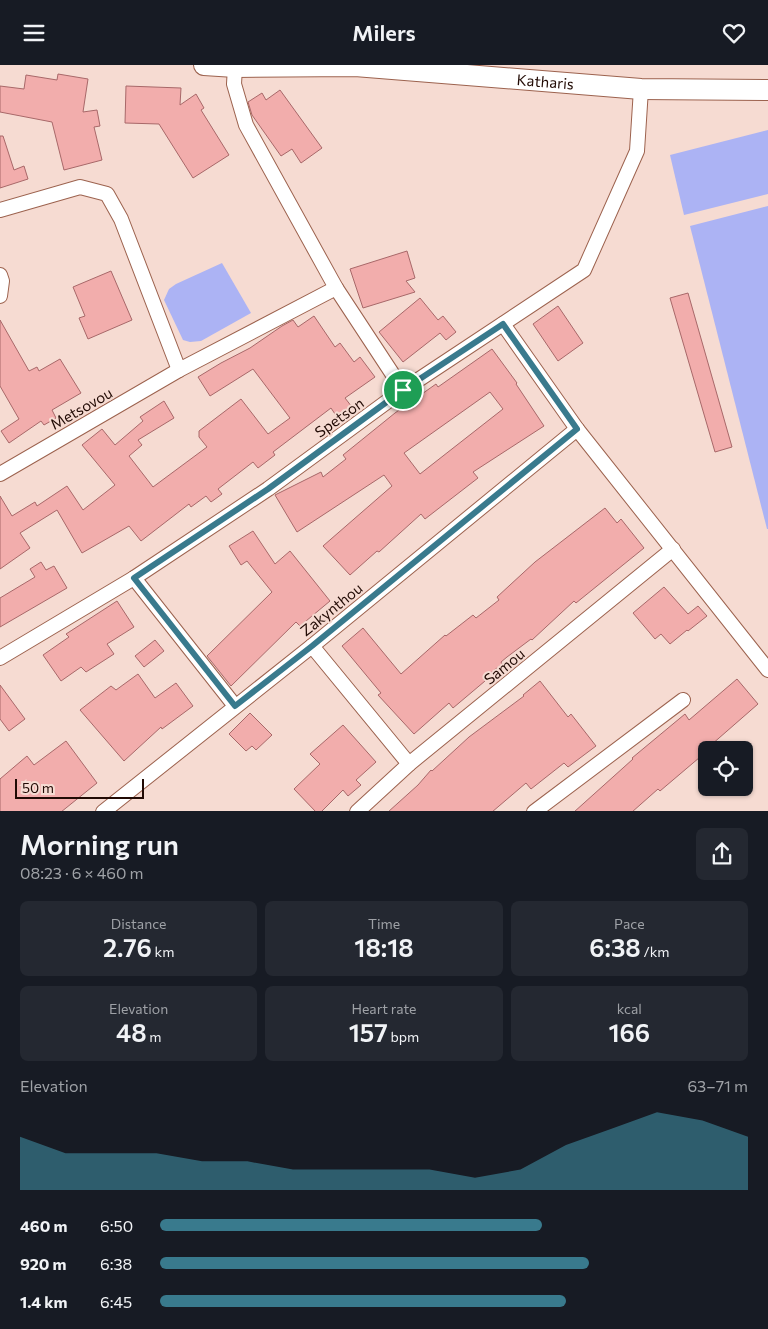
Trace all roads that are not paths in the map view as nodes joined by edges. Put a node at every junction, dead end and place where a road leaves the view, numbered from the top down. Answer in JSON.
{"nodes":[{"id":1,"x":204,"y":65,"type":"edge"},
{"id":2,"x":235,"y":67,"type":"junction"},
{"id":3,"x":641,"y":89,"type":"junction"},
{"id":4,"x":768,"y":90,"type":"edge"},
{"id":5,"x":0,"y":210,"type":"edge"},
{"id":6,"x":0,"y":275,"type":"edge"},
{"id":7,"x":336,"y":288,"type":"junction"},
{"id":8,"x":0,"y":296,"type":"edge"},
{"id":9,"x":503,"y":324,"type":"junction"},
{"id":10,"x":179,"y":370,"type":"junction"},
{"id":11,"x":403,"y":390,"type":"junction"},
{"id":12,"x":577,"y":429,"type":"junction"},
{"id":13,"x":0,"y":474,"type":"edge"},
{"id":14,"x":673,"y":549,"type":"junction"},
{"id":15,"x":134,"y":578,"type":"junction"},
{"id":16,"x":312,"y":646,"type":"junction"},
{"id":17,"x":0,"y":658,"type":"edge"},
{"id":18,"x":768,"y":670,"type":"edge"},
{"id":19,"x":683,"y":700,"type":"dead end"},
{"id":20,"x":235,"y":706,"type":"junction"},
{"id":21,"x":409,"y":764,"type":"junction"},
{"id":22,"x":103,"y":811,"type":"edge"},
{"id":23,"x":359,"y":811,"type":"edge"},
{"id":24,"x":534,"y":811,"type":"edge"}],
"edges":[{"from":1,"to":2,"type":"street","name":"Katharis"},
{"from":2,"to":3,"type":"street","name":"Katharis"},
{"from":2,"to":7,"type":"street"},
{"from":3,"to":4,"type":"street","name":"Katharis"},
{"from":3,"to":9,"type":"street","name":"Spetson"},
{"from":5,"to":10,"type":"street"},
{"from":6,"to":8,"type":"street"},
{"from":7,"to":10,"type":"street","name":"Metsovou"},
{"from":7,"to":11,"type":"street"},
{"from":9,"to":11,"type":"street","name":"Spetson"},
{"from":9,"to":12,"type":"street"},
{"from":10,"to":13,"type":"street","name":"Metsovou"},
{"from":11,"to":15,"type":"street","name":"Spetson"},
{"from":12,"to":14,"type":"street"},
{"from":12,"to":16,"type":"street","name":"Zakynthou"},
{"from":14,"to":18,"type":"street"},
{"from":14,"to":21,"type":"street","name":"Samou"},
{"from":15,"to":17,"type":"street","name":"Spetson"},
{"from":15,"to":20,"type":"street"},
{"from":16,"to":20,"type":"street","name":"Zakynthou"},
{"from":16,"to":21,"type":"street"},
{"from":19,"to":24,"type":"street"},
{"from":20,"to":22,"type":"street","name":"Zakynthou"},
{"from":21,"to":23,"type":"street","name":"Samou"}]}
